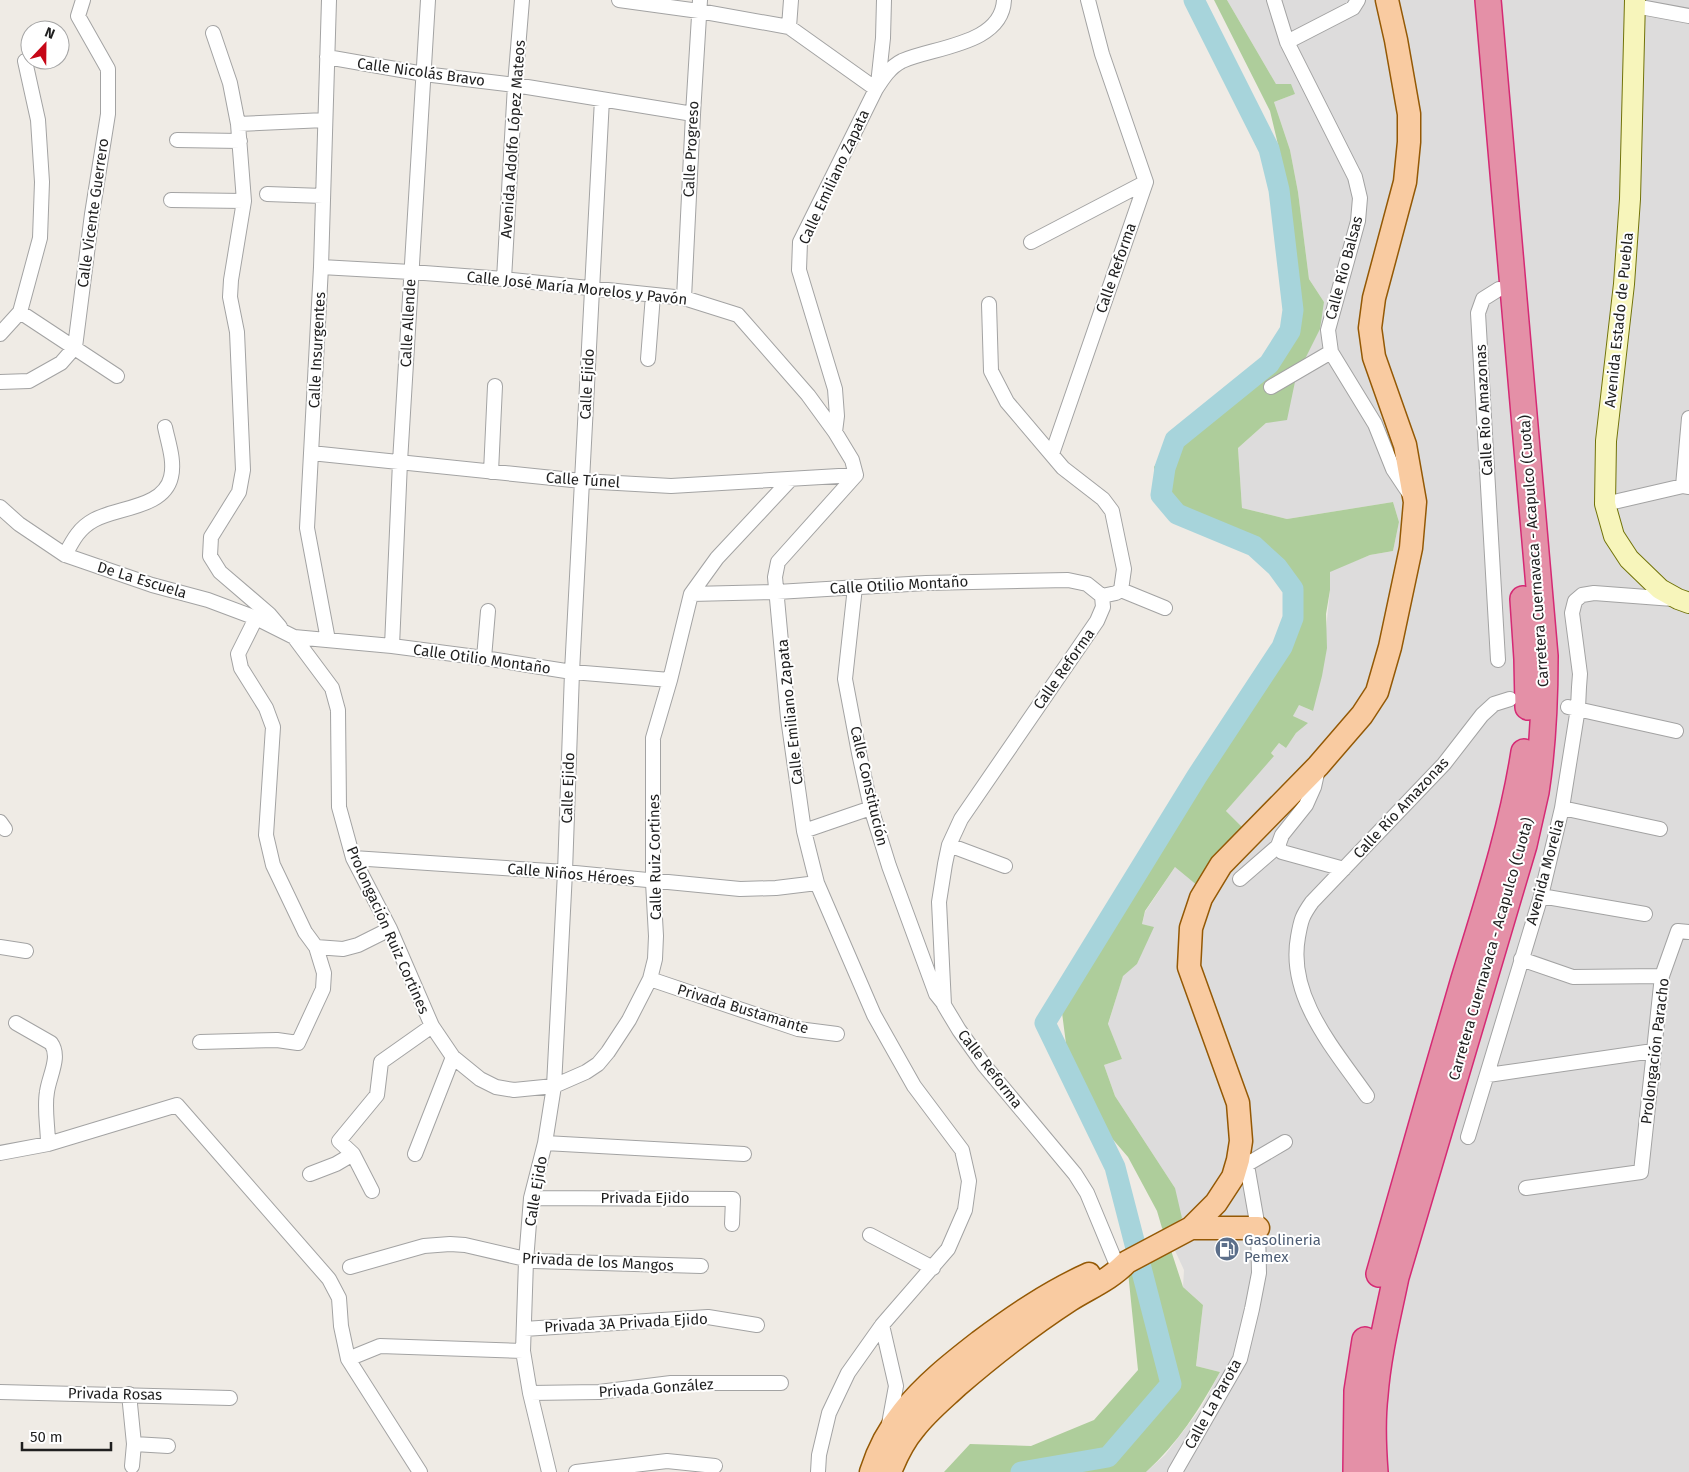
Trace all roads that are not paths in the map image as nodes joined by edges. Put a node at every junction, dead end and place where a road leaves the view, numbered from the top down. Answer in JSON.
{"nodes":[{"id":1,"x":83,"y":0,"type":"edge"},
{"id":2,"x":329,"y":0,"type":"edge"},
{"id":3,"x":428,"y":0,"type":"edge"},
{"id":4,"x":522,"y":0,"type":"edge"},
{"id":5,"x":619,"y":0,"type":"edge"},
{"id":6,"x":791,"y":0,"type":"edge"},
{"id":7,"x":884,"y":0,"type":"edge"},
{"id":8,"x":1004,"y":0,"type":"edge"},
{"id":9,"x":1088,"y":0,"type":"edge"},
{"id":10,"x":1274,"y":0,"type":"edge"},
{"id":11,"x":1358,"y":0,"type":"edge"},
{"id":12,"x":1387,"y":0,"type":"edge"},
{"id":13,"x":1473,"y":0,"type":"edge"},
{"id":14,"x":1488,"y":0,"type":"edge"},
{"id":15,"x":1635,"y":3,"type":"edge"},
{"id":16,"x":700,"y":6,"type":"edge"},
{"id":17,"x":1689,"y":16,"type":"edge"},
{"id":18,"x":789,"y":27,"type":"junction"},
{"id":19,"x":213,"y":32,"type":"dead end"},
{"id":20,"x":1287,"y":42,"type":"junction"},
{"id":21,"x":327,"y":57,"type":"junction"},
{"id":22,"x":27,"y":70,"type":"edge"},
{"id":23,"x":424,"y":74,"type":"junction"},
{"id":24,"x":514,"y":85,"type":"junction"},
{"id":25,"x":877,"y":87,"type":"junction"},
{"id":26,"x":602,"y":99,"type":"junction"},
{"id":27,"x":693,"y":114,"type":"junction"},
{"id":28,"x":325,"y":120,"type":"junction"},
{"id":29,"x":238,"y":124,"type":"junction"},
{"id":30,"x":177,"y":140,"type":"dead end"},
{"id":31,"x":240,"y":141,"type":"junction"},
{"id":32,"x":1146,"y":182,"type":"junction"},
{"id":33,"x":267,"y":194,"type":"dead end"},
{"id":34,"x":323,"y":196,"type":"junction"},
{"id":35,"x":171,"y":200,"type":"dead end"},
{"id":36,"x":244,"y":201,"type":"junction"},
{"id":37,"x":1030,"y":242,"type":"dead end"},
{"id":38,"x":321,"y":267,"type":"junction"},
{"id":39,"x":411,"y":272,"type":"junction"},
{"id":40,"x":504,"y":279,"type":"junction"},
{"id":41,"x":592,"y":289,"type":"junction"},
{"id":42,"x":1499,"y":289,"type":"junction"},
{"id":43,"x":653,"y":295,"type":"junction"},
{"id":44,"x":684,"y":298,"type":"junction"},
{"id":45,"x":989,"y":304,"type":"dead end"},
{"id":46,"x":20,"y":312,"type":"junction"},
{"id":47,"x":0,"y":334,"type":"edge"},
{"id":48,"x":75,"y":347,"type":"junction"},
{"id":49,"x":1331,"y":352,"type":"junction"},
{"id":50,"x":648,"y":359,"type":"dead end"},
{"id":51,"x":117,"y":376,"type":"dead end"},
{"id":52,"x":0,"y":382,"type":"edge"},
{"id":53,"x":495,"y":386,"type":"dead end"},
{"id":54,"x":1271,"y":387,"type":"dead end"},
{"id":55,"x":1689,"y":418,"type":"edge"},
{"id":56,"x":165,"y":427,"type":"dead end"},
{"id":57,"x":836,"y":432,"type":"junction"},
{"id":58,"x":311,"y":453,"type":"junction"},
{"id":59,"x":1052,"y":454,"type":"junction"},
{"id":60,"x":400,"y":462,"type":"junction"},
{"id":61,"x":491,"y":472,"type":"junction"},
{"id":62,"x":856,"y":475,"type":"junction"},
{"id":63,"x":790,"y":480,"type":"junction"},
{"id":64,"x":582,"y":481,"type":"junction"},
{"id":65,"x":1686,"y":487,"type":"edge"},
{"id":66,"x":1415,"y":502,"type":"junction"},
{"id":67,"x":1605,"y":504,"type":"junction"},
{"id":68,"x":0,"y":507,"type":"edge"},
{"id":69,"x":65,"y":554,"type":"junction"},
{"id":70,"x":856,"y":587,"type":"junction"},
{"id":71,"x":1121,"y":590,"type":"junction"},
{"id":72,"x":777,"y":592,"type":"junction"},
{"id":73,"x":691,"y":594,"type":"junction"},
{"id":74,"x":1102,"y":596,"type":"junction"},
{"id":75,"x":1683,"y":601,"type":"edge"},
{"id":76,"x":1165,"y":608,"type":"dead end"},
{"id":77,"x":488,"y":611,"type":"dead end"},
{"id":78,"x":256,"y":618,"type":"junction"},
{"id":79,"x":288,"y":633,"type":"junction"},
{"id":80,"x":328,"y":640,"type":"junction"},
{"id":81,"x":392,"y":646,"type":"junction"},
{"id":82,"x":484,"y":658,"type":"junction"},
{"id":83,"x":1498,"y":660,"type":"dead end"},
{"id":84,"x":572,"y":672,"type":"junction"},
{"id":85,"x":670,"y":680,"type":"junction"},
{"id":86,"x":1510,"y":699,"type":"dead end"},
{"id":87,"x":1573,"y":707,"type":"junction"},
{"id":88,"x":1676,"y":730,"type":"dead end"},
{"id":89,"x":1318,"y":766,"type":"junction"},
{"id":90,"x":871,"y":808,"type":"junction"},
{"id":91,"x":1562,"y":808,"type":"junction"},
{"id":92,"x":1660,"y":829,"type":"dead end"},
{"id":93,"x":804,"y":832,"type":"junction"},
{"id":94,"x":949,"y":845,"type":"junction"},
{"id":95,"x":1278,"y":846,"type":"junction"},
{"id":96,"x":353,"y":858,"type":"junction"},
{"id":97,"x":1005,"y":866,"type":"dead end"},
{"id":98,"x":1344,"y":869,"type":"junction"},
{"id":99,"x":565,"y":872,"type":"junction"},
{"id":100,"x":1240,"y":879,"type":"dead end"},
{"id":101,"x":653,"y":882,"type":"junction"},
{"id":102,"x":817,"y":883,"type":"junction"},
{"id":103,"x":1541,"y":896,"type":"junction"},
{"id":104,"x":1645,"y":914,"type":"dead end"},
{"id":105,"x":390,"y":929,"type":"junction"},
{"id":106,"x":1684,"y":931,"type":"edge"},
{"id":107,"x":0,"y":947,"type":"edge"},
{"id":108,"x":316,"y":947,"type":"junction"},
{"id":109,"x":26,"y":951,"type":"dead end"},
{"id":110,"x":1521,"y":959,"type":"junction"},
{"id":111,"x":1662,"y":976,"type":"junction"},
{"id":112,"x":650,"y":980,"type":"junction"},
{"id":113,"x":944,"y":1005,"type":"junction"},
{"id":114,"x":16,"y":1023,"type":"dead end"},
{"id":115,"x":432,"y":1026,"type":"junction"},
{"id":116,"x":837,"y":1034,"type":"dead end"},
{"id":117,"x":200,"y":1042,"type":"dead end"},
{"id":118,"x":1653,"y":1051,"type":"junction"},
{"id":119,"x":453,"y":1057,"type":"junction"},
{"id":120,"x":1488,"y":1075,"type":"junction"},
{"id":121,"x":554,"y":1086,"type":"junction"},
{"id":122,"x":1366,"y":1096,"type":"dead end"},
{"id":123,"x":1468,"y":1137,"type":"dead end"},
{"id":124,"x":1286,"y":1142,"type":"dead end"},
{"id":125,"x":545,"y":1143,"type":"junction"},
{"id":126,"x":48,"y":1144,"type":"junction"},
{"id":127,"x":0,"y":1154,"type":"edge"},
{"id":128,"x":353,"y":1154,"type":"junction"},
{"id":129,"x":416,"y":1154,"type":"dead end"},
{"id":130,"x":744,"y":1154,"type":"dead end"},
{"id":131,"x":1241,"y":1163,"type":"junction"},
{"id":132,"x":310,"y":1174,"type":"dead end"},
{"id":133,"x":1526,"y":1188,"type":"dead end"},
{"id":134,"x":372,"y":1191,"type":"dead end"},
{"id":135,"x":531,"y":1198,"type":"junction"},
{"id":136,"x":732,"y":1224,"type":"dead end"},
{"id":137,"x":1191,"y":1228,"type":"junction"},
{"id":138,"x":1258,"y":1228,"type":"junction"},
{"id":139,"x":870,"y":1235,"type":"dead end"},
{"id":140,"x":526,"y":1261,"type":"junction"},
{"id":141,"x":1124,"y":1264,"type":"junction"},
{"id":142,"x":702,"y":1266,"type":"dead end"},
{"id":143,"x":350,"y":1267,"type":"dead end"},
{"id":144,"x":932,"y":1268,"type":"junction"},
{"id":145,"x":757,"y":1325,"type":"dead end"},
{"id":146,"x":882,"y":1325,"type":"junction"},
{"id":147,"x":524,"y":1329,"type":"junction"},
{"id":148,"x":523,"y":1351,"type":"junction"},
{"id":149,"x":348,"y":1359,"type":"junction"},
{"id":150,"x":781,"y":1383,"type":"dead end"},
{"id":151,"x":0,"y":1392,"type":"edge"},
{"id":152,"x":530,"y":1393,"type":"junction"},
{"id":153,"x":129,"y":1394,"type":"junction"},
{"id":154,"x":230,"y":1398,"type":"dead end"},
{"id":155,"x":887,"y":1435,"type":"junction"},
{"id":156,"x":134,"y":1444,"type":"junction"},
{"id":157,"x":168,"y":1446,"type":"dead end"},
{"id":158,"x":132,"y":1466,"type":"dead end"},
{"id":159,"x":715,"y":1466,"type":"dead end"},
{"id":160,"x":420,"y":1472,"type":"edge"},
{"id":161,"x":548,"y":1472,"type":"edge"},
{"id":162,"x":576,"y":1472,"type":"edge"},
{"id":163,"x":818,"y":1472,"type":"edge"},
{"id":164,"x":871,"y":1472,"type":"edge"},
{"id":165,"x":890,"y":1472,"type":"edge"},
{"id":166,"x":1175,"y":1472,"type":"edge"},
{"id":167,"x":1356,"y":1472,"type":"edge"},
{"id":168,"x":1375,"y":1472,"type":"edge"}],
"edges":[{"from":1,"to":48,"type":"street","name":"Calle Vicente Guerrero"},
{"from":2,"to":21,"type":"street","name":"Calle Insurgentes"},
{"from":3,"to":23,"type":"street","name":"Calle Allende"},
{"from":4,"to":24,"type":"street","name":"Avenida Adolfo López Mateos"},
{"from":5,"to":16,"type":"street"},
{"from":6,"to":18,"type":"street"},
{"from":7,"to":25,"type":"street"},
{"from":8,"to":25,"type":"street"},
{"from":9,"to":32,"type":"street"},
{"from":10,"to":20,"type":"street","name":"Calle Río Balsas"},
{"from":11,"to":20,"type":"street"},
{"from":12,"to":66,"type":"main road"},
{"from":13,"to":42,"type":"highway","name":"Carretera Cuernavaca - Acapulco (Cuota)"},
{"from":14,"to":168,"type":"highway","name":"Carretera Cuernavaca - Acapulco (Cuota)"},
{"from":15,"to":17,"type":"street"},
{"from":15,"to":67,"type":"street","name":"Avenida Estado de Puebla"},
{"from":16,"to":18,"type":"street"},
{"from":16,"to":27,"type":"street","name":"Calle Progreso"},
{"from":18,"to":25,"type":"street"},
{"from":19,"to":29,"type":"street","name":"Prolongación Ruiz Cortines"},
{"from":20,"to":49,"type":"street","name":"Calle Río Balsas"},
{"from":21,"to":23,"type":"street","name":"Calle Nicolás Bravo"},
{"from":21,"to":28,"type":"street","name":"Calle Insurgentes"},
{"from":22,"to":46,"type":"street"},
{"from":23,"to":24,"type":"street","name":"Calle Nicolás Bravo"},
{"from":23,"to":39,"type":"street","name":"Calle Allende"},
{"from":24,"to":26,"type":"street","name":"Calle Nicolás Bravo"},
{"from":24,"to":40,"type":"street","name":"Avenida Adolfo López Mateos"},
{"from":25,"to":57,"type":"street","name":"Calle Emiliano Zapata"},
{"from":26,"to":27,"type":"street","name":"Calle Nicolás Bravo"},
{"from":26,"to":41,"type":"street","name":"Calle Ejido"},
{"from":27,"to":44,"type":"street","name":"Calle Progreso"},
{"from":28,"to":29,"type":"street"},
{"from":28,"to":34,"type":"street","name":"Calle Insurgentes"},
{"from":29,"to":31,"type":"street","name":"Prolongación Ruiz Cortines"},
{"from":30,"to":31,"type":"street"},
{"from":31,"to":36,"type":"street","name":"Prolongación Ruiz Cortines"},
{"from":32,"to":37,"type":"street"},
{"from":32,"to":59,"type":"street","name":"Calle Reforma"},
{"from":33,"to":34,"type":"street"},
{"from":34,"to":38,"type":"street","name":"Calle Insurgentes"},
{"from":35,"to":36,"type":"street"},
{"from":36,"to":79,"type":"street","name":"Prolongación Ruiz Cortines"},
{"from":38,"to":39,"type":"street","name":"Calle José María Morelos y Pavón"},
{"from":38,"to":58,"type":"street","name":"Calle Insurgentes"},
{"from":39,"to":40,"type":"street","name":"Calle José María Morelos y Pavón"},
{"from":39,"to":60,"type":"street","name":"Calle Allende"},
{"from":40,"to":41,"type":"street","name":"Calle José María Morelos y Pavón"},
{"from":41,"to":43,"type":"street","name":"Calle José María Morelos y Pavón"},
{"from":41,"to":64,"type":"street","name":"Calle Ejido"},
{"from":42,"to":83,"type":"street","name":"Calle Río Amazonas"},
{"from":42,"to":167,"type":"highway","name":"Carretera Cuernavaca - Acapulco (Cuota)"},
{"from":43,"to":44,"type":"street","name":"Calle José María Morelos y Pavón"},
{"from":43,"to":50,"type":"street"},
{"from":44,"to":57,"type":"street","name":"Calle José María Morelos y Pavón"},
{"from":45,"to":59,"type":"street"},
{"from":46,"to":47,"type":"street"},
{"from":46,"to":48,"type":"street"},
{"from":48,"to":51,"type":"street"},
{"from":48,"to":52,"type":"street"},
{"from":49,"to":54,"type":"street"},
{"from":49,"to":66,"type":"street","name":"Calle Río Balsas"},
{"from":53,"to":61,"type":"street"},
{"from":55,"to":65,"type":"street"},
{"from":56,"to":69,"type":"street"},
{"from":57,"to":62,"type":"street"},
{"from":58,"to":60,"type":"street","name":"Calle Túnel"},
{"from":58,"to":80,"type":"street","name":"Calle Insurgentes"},
{"from":59,"to":71,"type":"street"},
{"from":60,"to":61,"type":"street","name":"Calle Túnel"},
{"from":60,"to":81,"type":"street","name":"Calle Allende"},
{"from":61,"to":64,"type":"street","name":"Calle Túnel"},
{"from":62,"to":63,"type":"street","name":"Calle Túnel"},
{"from":62,"to":72,"type":"street","name":"Calle Emiliano Zapata"},
{"from":63,"to":64,"type":"street","name":"Calle Túnel"},
{"from":63,"to":73,"type":"street","name":"Calle Ruiz Cortines"},
{"from":64,"to":84,"type":"street","name":"Calle Ejido"},
{"from":65,"to":67,"type":"street"},
{"from":66,"to":89,"type":"main road"},
{"from":67,"to":75,"type":"street","name":"Avenida Estado de Puebla"},
{"from":68,"to":69,"type":"street","name":"De La Escuela"},
{"from":69,"to":78,"type":"street","name":"De La Escuela"},
{"from":70,"to":72,"type":"street","name":"Calle Otilio Montaño"},
{"from":70,"to":74,"type":"street","name":"Calle Otilio Montaño"},
{"from":70,"to":90,"type":"street","name":"Calle Constitución"},
{"from":71,"to":74,"type":"street"},
{"from":71,"to":76,"type":"street"},
{"from":72,"to":73,"type":"street","name":"Calle Otilio Montaño"},
{"from":72,"to":93,"type":"street","name":"Calle Emiliano Zapata"},
{"from":73,"to":85,"type":"street","name":"Calle Ruiz Cortines"},
{"from":74,"to":94,"type":"street","name":"Calle Reforma"},
{"from":75,"to":87,"type":"street","name":"Avenida Morelia"},
{"from":77,"to":82,"type":"street"},
{"from":78,"to":79,"type":"street","name":"De La Escuela"},
{"from":78,"to":108,"type":"street"},
{"from":79,"to":80,"type":"street","name":"Calle Otilio Montaño"},
{"from":79,"to":96,"type":"street","name":"Prolongación Ruiz Cortines"},
{"from":80,"to":81,"type":"street","name":"Calle Otilio Montaño"},
{"from":81,"to":82,"type":"street","name":"Calle Otilio Montaño"},
{"from":82,"to":84,"type":"street","name":"Calle Otilio Montaño"},
{"from":84,"to":85,"type":"street","name":"Calle Otilio Montaño"},
{"from":84,"to":99,"type":"street","name":"Calle Ejido"},
{"from":85,"to":101,"type":"street","name":"Calle Ruiz Cortines"},
{"from":86,"to":98,"type":"street","name":"Calle Río Amazonas"},
{"from":87,"to":88,"type":"street"},
{"from":87,"to":91,"type":"street","name":"Avenida Morelia"},
{"from":89,"to":95,"type":"street"},
{"from":89,"to":131,"type":"main road"},
{"from":90,"to":93,"type":"street"},
{"from":90,"to":113,"type":"street","name":"Calle Constitución"},
{"from":91,"to":92,"type":"street"},
{"from":91,"to":103,"type":"street","name":"Avenida Morelia"},
{"from":93,"to":102,"type":"street","name":"Calle Emiliano Zapata"},
{"from":94,"to":97,"type":"street"},
{"from":94,"to":113,"type":"street","name":"Calle Reforma"},
{"from":95,"to":98,"type":"street","name":"Calle Río Amazonas"},
{"from":95,"to":100,"type":"street"},
{"from":96,"to":99,"type":"street","name":"Calle Niños Héroes"},
{"from":96,"to":105,"type":"street","name":"Prolongación Ruiz Cortines"},
{"from":98,"to":122,"type":"street"},
{"from":99,"to":101,"type":"street","name":"Calle Niños Héroes"},
{"from":99,"to":121,"type":"street","name":"Calle Ejido"},
{"from":101,"to":102,"type":"street","name":"Calle Niños Héroes"},
{"from":101,"to":112,"type":"street","name":"Calle Ruiz Cortines"},
{"from":102,"to":144,"type":"street","name":"Calle Emiliano Zapata"},
{"from":103,"to":104,"type":"street"},
{"from":103,"to":110,"type":"street","name":"Avenida Morelia"},
{"from":105,"to":108,"type":"street"},
{"from":105,"to":115,"type":"street","name":"Prolongación Ruiz Cortines"},
{"from":106,"to":111,"type":"street","name":"Prolongación Paracho"},
{"from":107,"to":109,"type":"street"},
{"from":108,"to":117,"type":"street"},
{"from":110,"to":111,"type":"street"},
{"from":110,"to":120,"type":"street","name":"Avenida Morelia"},
{"from":111,"to":118,"type":"street","name":"Prolongación Paracho"},
{"from":112,"to":116,"type":"street","name":"Privada Bustamante"},
{"from":112,"to":121,"type":"street","name":"Calle Ruiz Cortines"},
{"from":113,"to":141,"type":"street","name":"Calle Reforma"},
{"from":114,"to":126,"type":"street"},
{"from":115,"to":119,"type":"street","name":"Calle Ruiz Cortines"},
{"from":115,"to":128,"type":"street"},
{"from":118,"to":120,"type":"street"},
{"from":118,"to":133,"type":"street","name":"Prolongación Paracho"},
{"from":119,"to":121,"type":"street","name":"Calle Ruiz Cortines"},
{"from":119,"to":129,"type":"street"},
{"from":120,"to":123,"type":"street","name":"Avenida Morelia"},
{"from":121,"to":125,"type":"street","name":"Calle Ejido"},
{"from":124,"to":131,"type":"street"},
{"from":125,"to":130,"type":"street"},
{"from":125,"to":135,"type":"street","name":"Calle Ejido"},
{"from":126,"to":127,"type":"street"},
{"from":126,"to":149,"type":"street"},
{"from":128,"to":132,"type":"street"},
{"from":128,"to":134,"type":"street"},
{"from":131,"to":137,"type":"main road"},
{"from":131,"to":138,"type":"street","name":"Calle La Parota"},
{"from":135,"to":136,"type":"street","name":"Privada Ejido"},
{"from":135,"to":140,"type":"street","name":"Calle Ejido"},
{"from":137,"to":138,"type":"main road"},
{"from":137,"to":141,"type":"main road"},
{"from":138,"to":166,"type":"street","name":"Calle La Parota"},
{"from":139,"to":144,"type":"street"},
{"from":140,"to":142,"type":"street","name":"Privada de los Mangos"},
{"from":140,"to":143,"type":"street","name":"Privada de los Mangos"},
{"from":140,"to":147,"type":"street","name":"Calle Ejido"},
{"from":141,"to":155,"type":"main road"},
{"from":141,"to":165,"type":"main road"},
{"from":144,"to":146,"type":"street","name":"Calle Emiliano Zapata"},
{"from":145,"to":147,"type":"street","name":"Privada 3A Privada Ejido"},
{"from":146,"to":155,"type":"street"},
{"from":146,"to":163,"type":"street","name":"Calle Emiliano Zapata"},
{"from":147,"to":148,"type":"street","name":"Calle Ejido"},
{"from":148,"to":149,"type":"street"},
{"from":148,"to":152,"type":"street","name":"Calle Ejido"},
{"from":149,"to":160,"type":"street"},
{"from":150,"to":152,"type":"street","name":"Privada González"},
{"from":151,"to":153,"type":"street","name":"Privada Rosas"},
{"from":152,"to":161,"type":"street","name":"Calle Ejido"},
{"from":153,"to":154,"type":"street","name":"Privada Rosas"},
{"from":153,"to":156,"type":"street"},
{"from":155,"to":164,"type":"main road"},
{"from":156,"to":157,"type":"street"},
{"from":156,"to":158,"type":"street"},
{"from":159,"to":162,"type":"street"}]}
